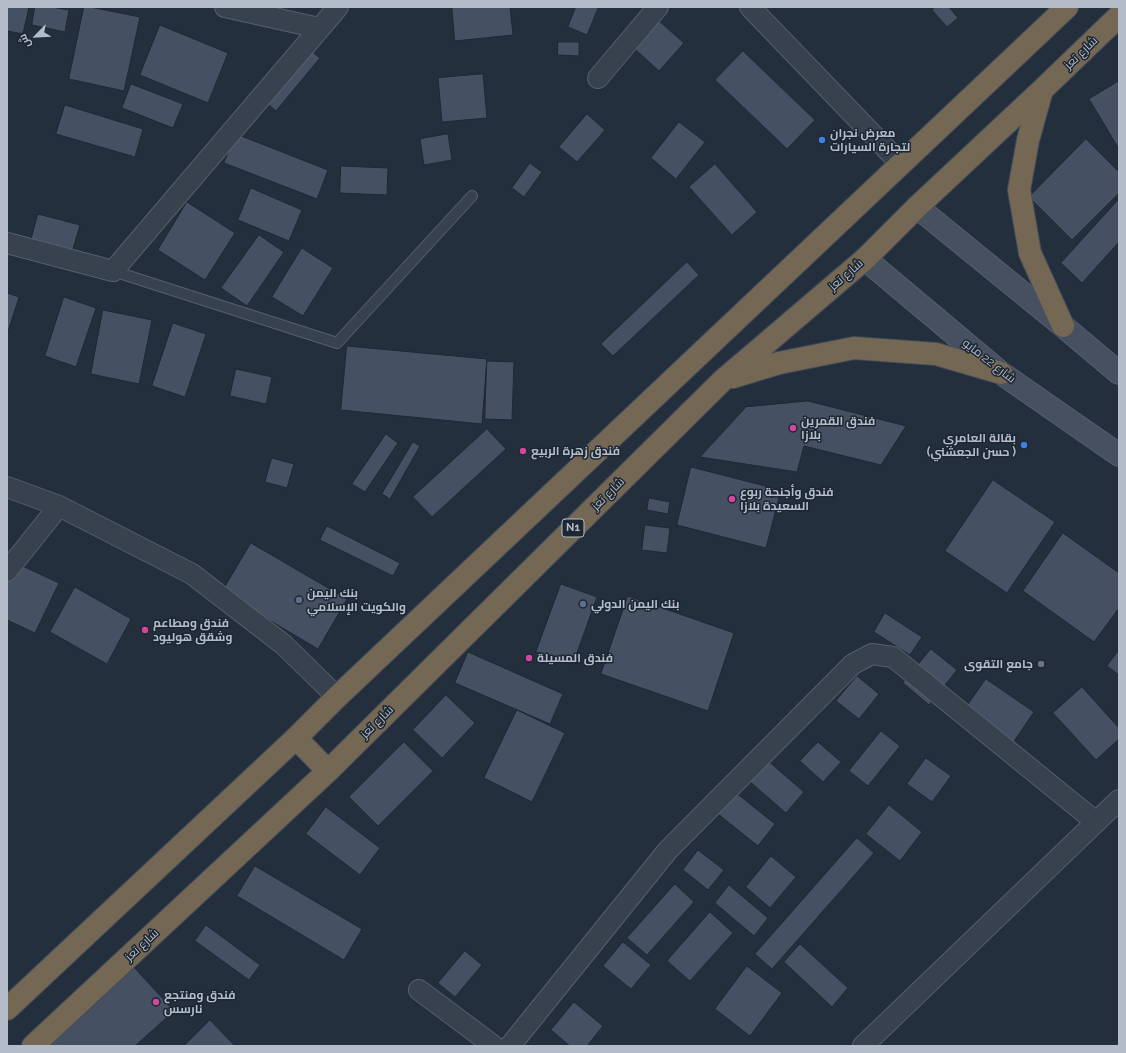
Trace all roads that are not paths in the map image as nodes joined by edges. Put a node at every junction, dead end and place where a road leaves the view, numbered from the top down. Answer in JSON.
{"nodes":[{"id":1,"x":225,"y":7,"type":"edge"},
{"id":2,"x":338,"y":7,"type":"edge"},
{"id":3,"x":658,"y":7,"type":"edge"},
{"id":4,"x":750,"y":7,"type":"edge"},
{"id":5,"x":1067,"y":7,"type":"edge"},
{"id":6,"x":1119,"y":16,"type":"edge"},
{"id":7,"x":319,"y":28,"type":"junction"},
{"id":8,"x":598,"y":78,"type":"dead end"},
{"id":9,"x":1042,"y":90,"type":"junction"},
{"id":10,"x":901,"y":164,"type":"junction"},
{"id":11,"x":472,"y":196,"type":"dead end"},
{"id":12,"x":917,"y":207,"type":"junction"},
{"id":13,"x":7,"y":243,"type":"edge"},
{"id":14,"x":865,"y":259,"type":"junction"},
{"id":15,"x":112,"y":271,"type":"junction"},
{"id":16,"x":1063,"y":326,"type":"junction"},
{"id":17,"x":1001,"y":373,"type":"junction"},
{"id":18,"x":1119,"y":373,"type":"edge"},
{"id":19,"x":722,"y":381,"type":"junction"},
{"id":20,"x":1119,"y":455,"type":"edge"},
{"id":21,"x":7,"y":487,"type":"edge"},
{"id":22,"x":59,"y":506,"type":"junction"},
{"id":23,"x":7,"y":571,"type":"edge"},
{"id":24,"x":336,"y":697,"type":"junction"},
{"id":25,"x":296,"y":738,"type":"junction"},
{"id":26,"x":328,"y":771,"type":"junction"},
{"id":27,"x":1119,"y":800,"type":"edge"},
{"id":28,"x":1096,"y":822,"type":"junction"},
{"id":29,"x":419,"y":990,"type":"dead end"},
{"id":30,"x":7,"y":1009,"type":"edge"},
{"id":31,"x":33,"y":1046,"type":"edge"},
{"id":32,"x":494,"y":1046,"type":"edge"},
{"id":33,"x":510,"y":1046,"type":"edge"},
{"id":34,"x":863,"y":1046,"type":"edge"}],
"edges":[{"from":1,"to":7,"type":"street"},
{"from":2,"to":7,"type":"street"},
{"from":3,"to":8,"type":"street"},
{"from":4,"to":10,"type":"street"},
{"from":5,"to":10,"type":"highway"},
{"from":6,"to":9,"type":"highway","name":"شارع تعز","number":"N1"},
{"from":7,"to":15,"type":"street"},
{"from":9,"to":12,"type":"highway","name":"شارع تعز","number":"N1"},
{"from":9,"to":16,"type":"highway"},
{"from":10,"to":24,"type":"highway"},
{"from":11,"to":15,"type":"lane"},
{"from":12,"to":14,"type":"highway","name":"شارع تعز","number":"N1"},
{"from":12,"to":16,"type":"main road"},
{"from":13,"to":15,"type":"street"},
{"from":14,"to":17,"type":"main road","name":"شارع 22 مايو"},
{"from":14,"to":19,"type":"highway","name":"شارع تعز","number":"N1"},
{"from":16,"to":18,"type":"main road"},
{"from":17,"to":19,"type":"highway"},
{"from":17,"to":20,"type":"main road","name":"شارع 22 مايو"},
{"from":19,"to":26,"type":"highway","name":"شارع تعز","number":"N1"},
{"from":21,"to":22,"type":"street"},
{"from":22,"to":23,"type":"street"},
{"from":22,"to":24,"type":"street"},
{"from":24,"to":25,"type":"highway"},
{"from":25,"to":26,"type":"highway"},
{"from":25,"to":30,"type":"highway"},
{"from":26,"to":31,"type":"highway","name":"شارع تعز","number":"N1"},
{"from":27,"to":28,"type":"street"},
{"from":28,"to":33,"type":"street"},
{"from":28,"to":34,"type":"street"},
{"from":29,"to":32,"type":"street"}]}
